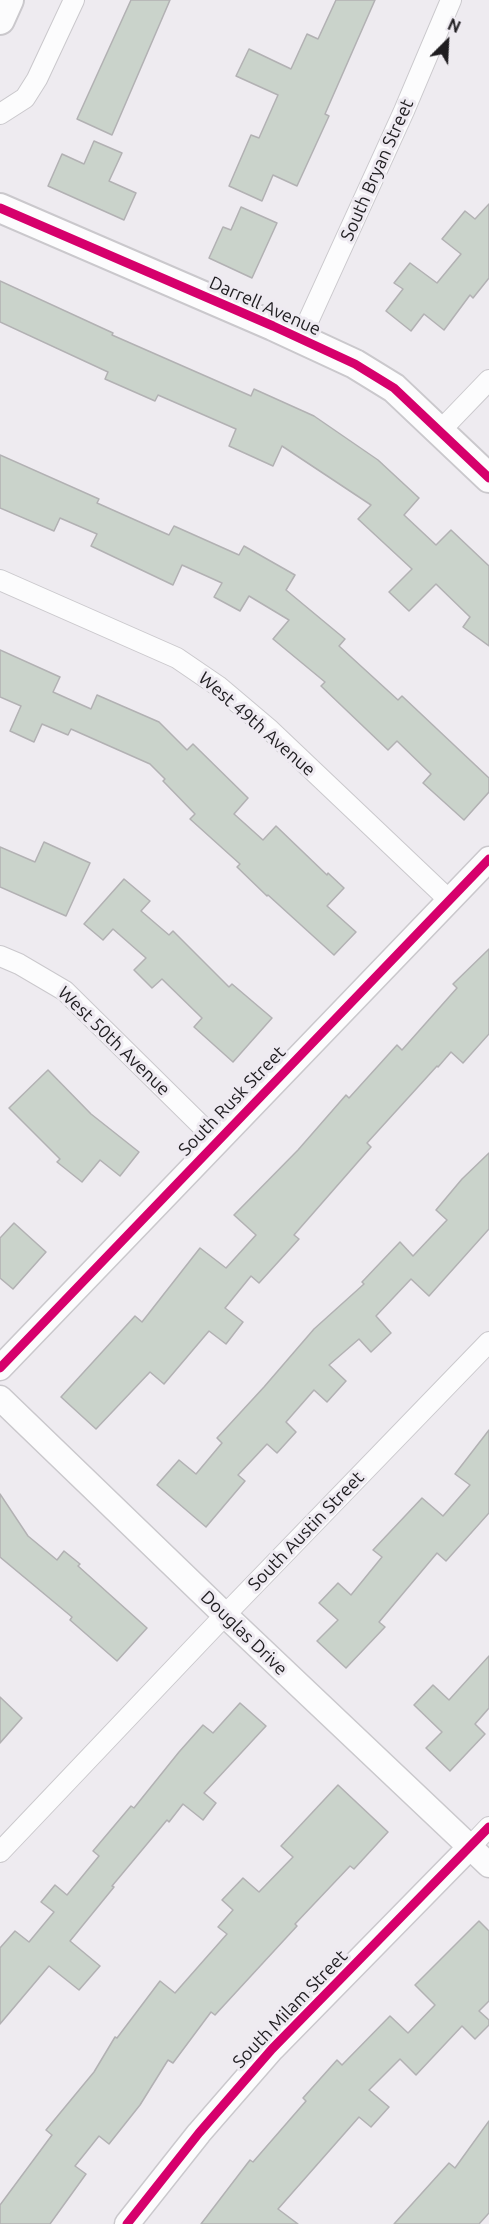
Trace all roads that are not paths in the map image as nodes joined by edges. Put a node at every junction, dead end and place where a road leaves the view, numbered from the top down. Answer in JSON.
{"nodes":[{"id":1,"x":9,"y":0,"type":"edge"},
{"id":2,"x":74,"y":0,"type":"edge"},
{"id":3,"x":451,"y":0,"type":"edge"},
{"id":4,"x":0,"y":20,"type":"edge"},
{"id":5,"x":0,"y":114,"type":"edge"},
{"id":6,"x":0,"y":208,"type":"edge"},
{"id":7,"x":300,"y":339,"type":"junction"},
{"id":8,"x":489,"y":381,"type":"edge"},
{"id":9,"x":440,"y":431,"type":"junction"},
{"id":10,"x":489,"y":478,"type":"edge"},
{"id":11,"x":0,"y":580,"type":"edge"},
{"id":12,"x":489,"y":859,"type":"edge"},
{"id":13,"x":449,"y":900,"type":"junction"},
{"id":14,"x":0,"y":956,"type":"edge"},
{"id":15,"x":217,"y":1141,"type":"junction"},
{"id":16,"x":489,"y":1342,"type":"edge"},
{"id":17,"x":0,"y":1368,"type":"edge"},
{"id":18,"x":0,"y":1398,"type":"edge"},
{"id":19,"x":225,"y":1615,"type":"junction"},
{"id":20,"x":489,"y":1827,"type":"edge"},
{"id":21,"x":471,"y":1847,"type":"junction"},
{"id":22,"x":0,"y":1852,"type":"edge"},
{"id":23,"x":489,"y":1865,"type":"edge"},
{"id":24,"x":127,"y":2224,"type":"edge"}],
"edges":[{"from":1,"to":4,"type":"main road"},
{"from":2,"to":5,"type":"street"},
{"from":3,"to":7,"type":"street","name":"South Bryan Street"},
{"from":6,"to":7,"type":"main road","name":"Darrell Avenue"},
{"from":7,"to":9,"type":"main road","name":"Darrell Avenue"},
{"from":8,"to":9,"type":"street"},
{"from":9,"to":10,"type":"main road","name":"Darrell Avenue"},
{"from":11,"to":13,"type":"street","name":"West 49th Avenue"},
{"from":12,"to":13,"type":"street","name":"South Rusk Street"},
{"from":13,"to":15,"type":"street","name":"South Rusk Street"},
{"from":14,"to":15,"type":"street","name":"West 50th Avenue"},
{"from":15,"to":17,"type":"street","name":"South Rusk Street"},
{"from":16,"to":19,"type":"street","name":"South Austin Street"},
{"from":18,"to":19,"type":"street","name":"Douglas Drive"},
{"from":19,"to":21,"type":"street","name":"Douglas Drive"},
{"from":19,"to":22,"type":"street","name":"South Austin Street"},
{"from":20,"to":21,"type":"street","name":"South Milam Street"},
{"from":21,"to":23,"type":"street","name":"Douglas Drive"},
{"from":21,"to":24,"type":"street","name":"South Milam Street"}]}
